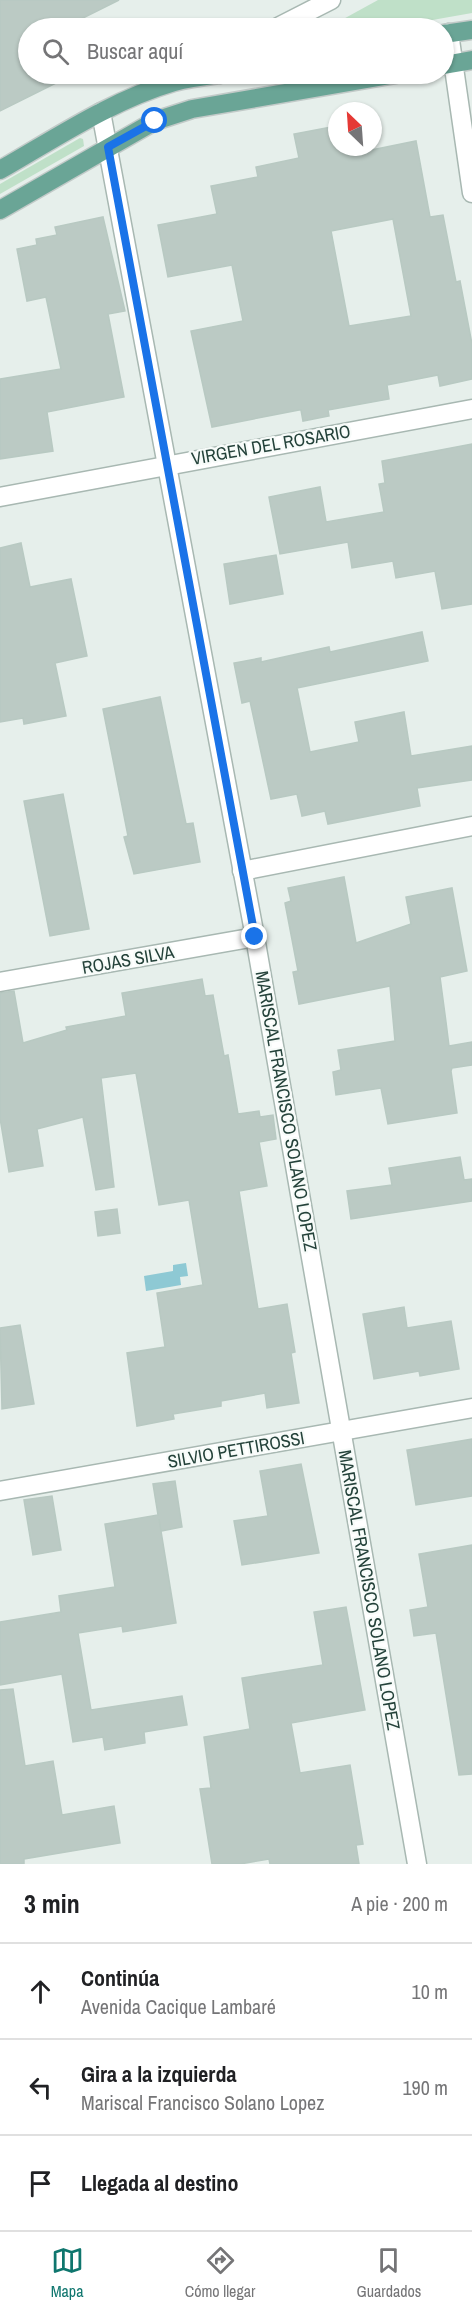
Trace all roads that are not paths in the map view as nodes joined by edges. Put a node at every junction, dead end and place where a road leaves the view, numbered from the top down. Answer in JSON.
{"nodes":[{"id":1,"x":331,"y":0,"type":"edge"},
{"id":2,"x":296,"y":18,"type":"edge"},
{"id":3,"x":472,"y":30,"type":"edge"},
{"id":4,"x":454,"y":33,"type":"edge"},
{"id":5,"x":472,"y":60,"type":"edge"},
{"id":6,"x":454,"y":63,"type":"edge"},
{"id":7,"x":167,"y":84,"type":"edge"},
{"id":8,"x":338,"y":84,"type":"edge"},
{"id":9,"x":452,"y":84,"type":"edge"},
{"id":10,"x":101,"y":112,"type":"junction"},
{"id":11,"x":108,"y":147,"type":"junction"},
{"id":12,"x":0,"y":170,"type":"edge"},
{"id":13,"x":472,"y":194,"type":"edge"},
{"id":14,"x":0,"y":210,"type":"edge"},
{"id":15,"x":472,"y":409,"type":"edge"},
{"id":16,"x":165,"y":464,"type":"junction"},
{"id":17,"x":0,"y":497,"type":"edge"},
{"id":18,"x":472,"y":826,"type":"edge"},
{"id":19,"x":242,"y":871,"type":"junction"},
{"id":20,"x":255,"y":937,"type":"junction"},
{"id":21,"x":0,"y":982,"type":"edge"},
{"id":22,"x":472,"y":1408,"type":"edge"},
{"id":23,"x":341,"y":1431,"type":"junction"},
{"id":24,"x":0,"y":1491,"type":"edge"},
{"id":25,"x":417,"y":1864,"type":"edge"}],
"edges":[{"from":1,"to":2,"type":"street"},
{"from":3,"to":4,"type":"main road"},
{"from":5,"to":6,"type":"main road"},
{"from":7,"to":10,"type":"main road"},
{"from":8,"to":11,"type":"main road"},
{"from":9,"to":13,"type":"street"},
{"from":10,"to":11,"type":"street","name":"MARISCAL FRANCISCO SOLANO LOPEZ"},
{"from":10,"to":12,"type":"main road"},
{"from":11,"to":14,"type":"main road"},
{"from":11,"to":16,"type":"street","name":"MARISCAL FRANCISCO SOLANO LOPEZ"},
{"from":15,"to":16,"type":"street","name":"VIRGEN DEL ROSARIO"},
{"from":16,"to":17,"type":"street","name":"VIRGEN DEL ROSARIO"},
{"from":16,"to":19,"type":"street","name":"MARISCAL FRANCISCO SOLANO LOPEZ"},
{"from":18,"to":19,"type":"street"},
{"from":19,"to":20,"type":"street","name":"MARISCAL FRANCISCO SOLANO LOPEZ"},
{"from":20,"to":21,"type":"street","name":"ROJAS SILVA"},
{"from":20,"to":23,"type":"street","name":"MARISCAL FRANCISCO SOLANO LOPEZ"},
{"from":22,"to":23,"type":"street","name":"SILVIO PETTIROSSI"},
{"from":23,"to":24,"type":"street","name":"SILVIO PETTIROSSI"},
{"from":23,"to":25,"type":"street","name":"MARISCAL FRANCISCO SOLANO LOPEZ"}]}
